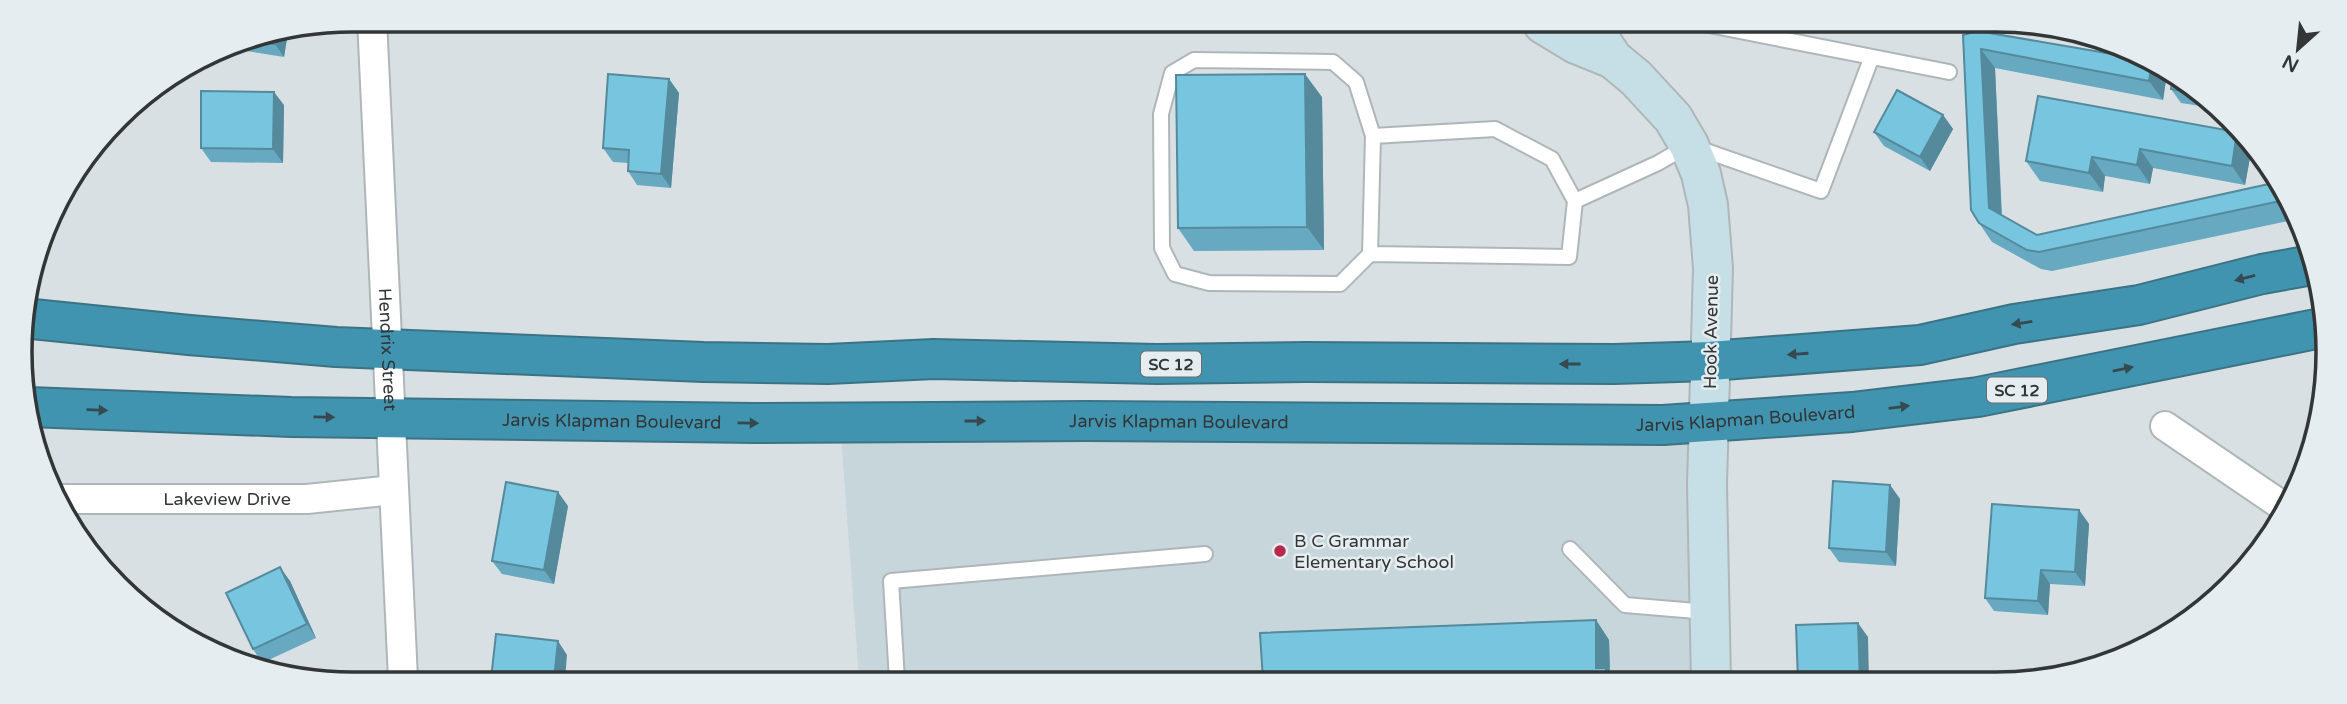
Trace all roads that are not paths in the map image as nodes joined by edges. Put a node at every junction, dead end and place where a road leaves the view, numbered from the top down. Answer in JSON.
{"nodes":[{"id":1,"x":373,"y":32,"type":"edge"},
{"id":2,"x":1557,"y":32,"type":"edge"},
{"id":3,"x":1595,"y":32,"type":"edge"},
{"id":4,"x":1742,"y":32,"type":"edge"},
{"id":5,"x":1613,"y":59,"type":"junction"},
{"id":6,"x":1871,"y":59,"type":"junction"},
{"id":7,"x":1949,"y":72,"type":"dead end"},
{"id":8,"x":1373,"y":136,"type":"junction"},
{"id":9,"x":1689,"y":145,"type":"junction"},
{"id":10,"x":1576,"y":201,"type":"junction"},
{"id":11,"x":1370,"y":254,"type":"junction"},
{"id":12,"x":2304,"y":266,"type":"edge"},
{"id":13,"x":33,"y":319,"type":"edge"},
{"id":14,"x":2315,"y":329,"type":"edge"},
{"id":15,"x":387,"y":349,"type":"junction"},
{"id":16,"x":1710,"y":361,"type":"junction"},
{"id":17,"x":37,"y":407,"type":"edge"},
{"id":18,"x":390,"y":418,"type":"junction"},
{"id":19,"x":1709,"y":422,"type":"junction"},
{"id":20,"x":2165,"y":426,"type":"dead end"},
{"id":21,"x":394,"y":490,"type":"junction"},
{"id":22,"x":68,"y":499,"type":"edge"},
{"id":23,"x":2278,"y":503,"type":"edge"},
{"id":24,"x":1570,"y":549,"type":"dead end"},
{"id":25,"x":1205,"y":554,"type":"dead end"},
{"id":26,"x":1710,"y":612,"type":"junction"},
{"id":27,"x":402,"y":672,"type":"edge"},
{"id":28,"x":897,"y":672,"type":"edge"},
{"id":29,"x":1711,"y":672,"type":"edge"}],
"edges":[{"from":1,"to":15,"type":"street","name":"Hendrix Street"},
{"from":2,"to":5,"type":"street","name":"Hook Avenue"},
{"from":3,"to":5,"type":"street","name":"Hook Avenue"},
{"from":4,"to":6,"type":"lane"},
{"from":5,"to":9,"type":"street","name":"Hook Avenue"},
{"from":6,"to":7,"type":"lane"},
{"from":6,"to":9,"type":"lane"},
{"from":8,"to":10,"type":"lane"},
{"from":8,"to":11,"type":"lane"},
{"from":8,"to":11,"type":"lane"},
{"from":9,"to":10,"type":"lane"},
{"from":9,"to":16,"type":"street","name":"Hook Avenue"},
{"from":10,"to":11,"type":"lane"},
{"from":12,"to":16,"type":"highway","number":"SC 12","one_way":true},
{"from":13,"to":15,"type":"highway","number":"SC 12"},
{"from":19,"to":14,"type":"highway","name":"Jarvis Klapman Boulevard","number":"SC 12","one_way":true},
{"from":16,"to":15,"type":"highway","number":"SC 12","one_way":true},
{"from":15,"to":18,"type":"street","name":"Hendrix Street"},
{"from":16,"to":19,"type":"street","name":"Hook Avenue"},
{"from":17,"to":18,"type":"highway","name":"Jarvis Klapman Boulevard","number":"SC 12","one_way":true},
{"from":18,"to":19,"type":"highway","name":"Jarvis Klapman Boulevard","number":"SC 12","one_way":true},
{"from":18,"to":21,"type":"street","name":"Hendrix Street"},
{"from":19,"to":26,"type":"street","name":"Hook Avenue"},
{"from":20,"to":23,"type":"street"},
{"from":21,"to":22,"type":"street","name":"Lakeview Drive"},
{"from":21,"to":27,"type":"street","name":"Hendrix Street"},
{"from":24,"to":26,"type":"lane"},
{"from":25,"to":28,"type":"lane"},
{"from":26,"to":29,"type":"street","name":"Hook Avenue"}]}
